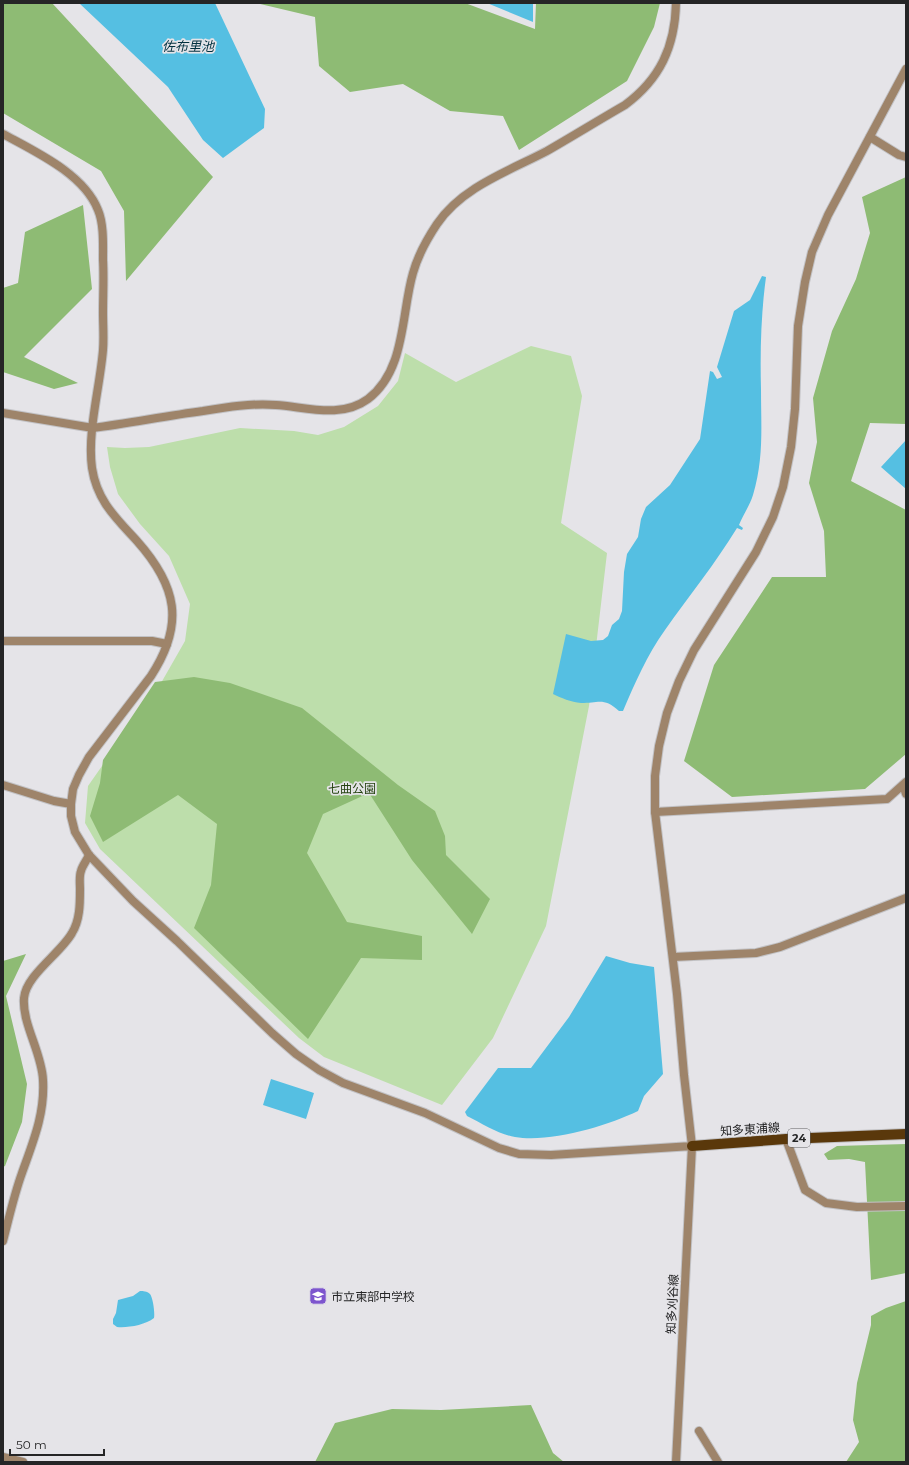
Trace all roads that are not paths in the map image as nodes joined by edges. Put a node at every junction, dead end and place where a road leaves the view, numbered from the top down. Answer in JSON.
{"nodes":[{"id":1,"x":676,"y":3,"type":"edge"},
{"id":2,"x":906,"y":69,"type":"edge"},
{"id":3,"x":3,"y":134,"type":"edge"},
{"id":4,"x":870,"y":137,"type":"junction"},
{"id":5,"x":906,"y":157,"type":"edge"},
{"id":6,"x":3,"y":413,"type":"edge"},
{"id":7,"x":93,"y":428,"type":"junction"},
{"id":8,"x":3,"y":641,"type":"edge"},
{"id":9,"x":167,"y":644,"type":"junction"},
{"id":10,"x":904,"y":784,"type":"edge"},
{"id":11,"x":3,"y":785,"type":"edge"},
{"id":12,"x":906,"y":794,"type":"edge"},
{"id":13,"x":71,"y":804,"type":"junction"},
{"id":14,"x":655,"y":812,"type":"junction"},
{"id":15,"x":89,"y":855,"type":"junction"},
{"id":16,"x":906,"y":898,"type":"edge"},
{"id":17,"x":673,"y":957,"type":"junction"},
{"id":18,"x":906,"y":1134,"type":"edge"},
{"id":19,"x":786,"y":1139,"type":"junction"},
{"id":20,"x":692,"y":1146,"type":"junction"},
{"id":21,"x":906,"y":1206,"type":"edge"},
{"id":22,"x":3,"y":1240,"type":"edge"},
{"id":23,"x":699,"y":1431,"type":"dead end"},
{"id":24,"x":3,"y":1457,"type":"edge"},
{"id":25,"x":23,"y":1462,"type":"edge"},
{"id":26,"x":676,"y":1462,"type":"edge"},
{"id":27,"x":718,"y":1462,"type":"edge"}],
"edges":[{"from":1,"to":7,"type":"street"},
{"from":2,"to":4,"type":"street","name":"知多刈谷線"},
{"from":3,"to":7,"type":"street"},
{"from":4,"to":5,"type":"street"},
{"from":4,"to":14,"type":"street","name":"知多刈谷線"},
{"from":6,"to":7,"type":"street"},
{"from":7,"to":9,"type":"street"},
{"from":8,"to":9,"type":"street"},
{"from":9,"to":13,"type":"street"},
{"from":10,"to":12,"type":"street"},
{"from":10,"to":14,"type":"street"},
{"from":11,"to":13,"type":"street"},
{"from":13,"to":15,"type":"street"},
{"from":14,"to":17,"type":"street","name":"知多刈谷線"},
{"from":15,"to":20,"type":"street"},
{"from":15,"to":22,"type":"street"},
{"from":16,"to":17,"type":"street"},
{"from":17,"to":20,"type":"street","name":"知多刈谷線"},
{"from":18,"to":19,"type":"main road","name":"知多東浦線","number":"24"},
{"from":19,"to":20,"type":"main road","name":"知多東浦線","number":"24"},
{"from":19,"to":21,"type":"street"},
{"from":20,"to":26,"type":"street","name":"知多刈谷線"},
{"from":23,"to":27,"type":"street"},
{"from":24,"to":25,"type":"street"}]}
